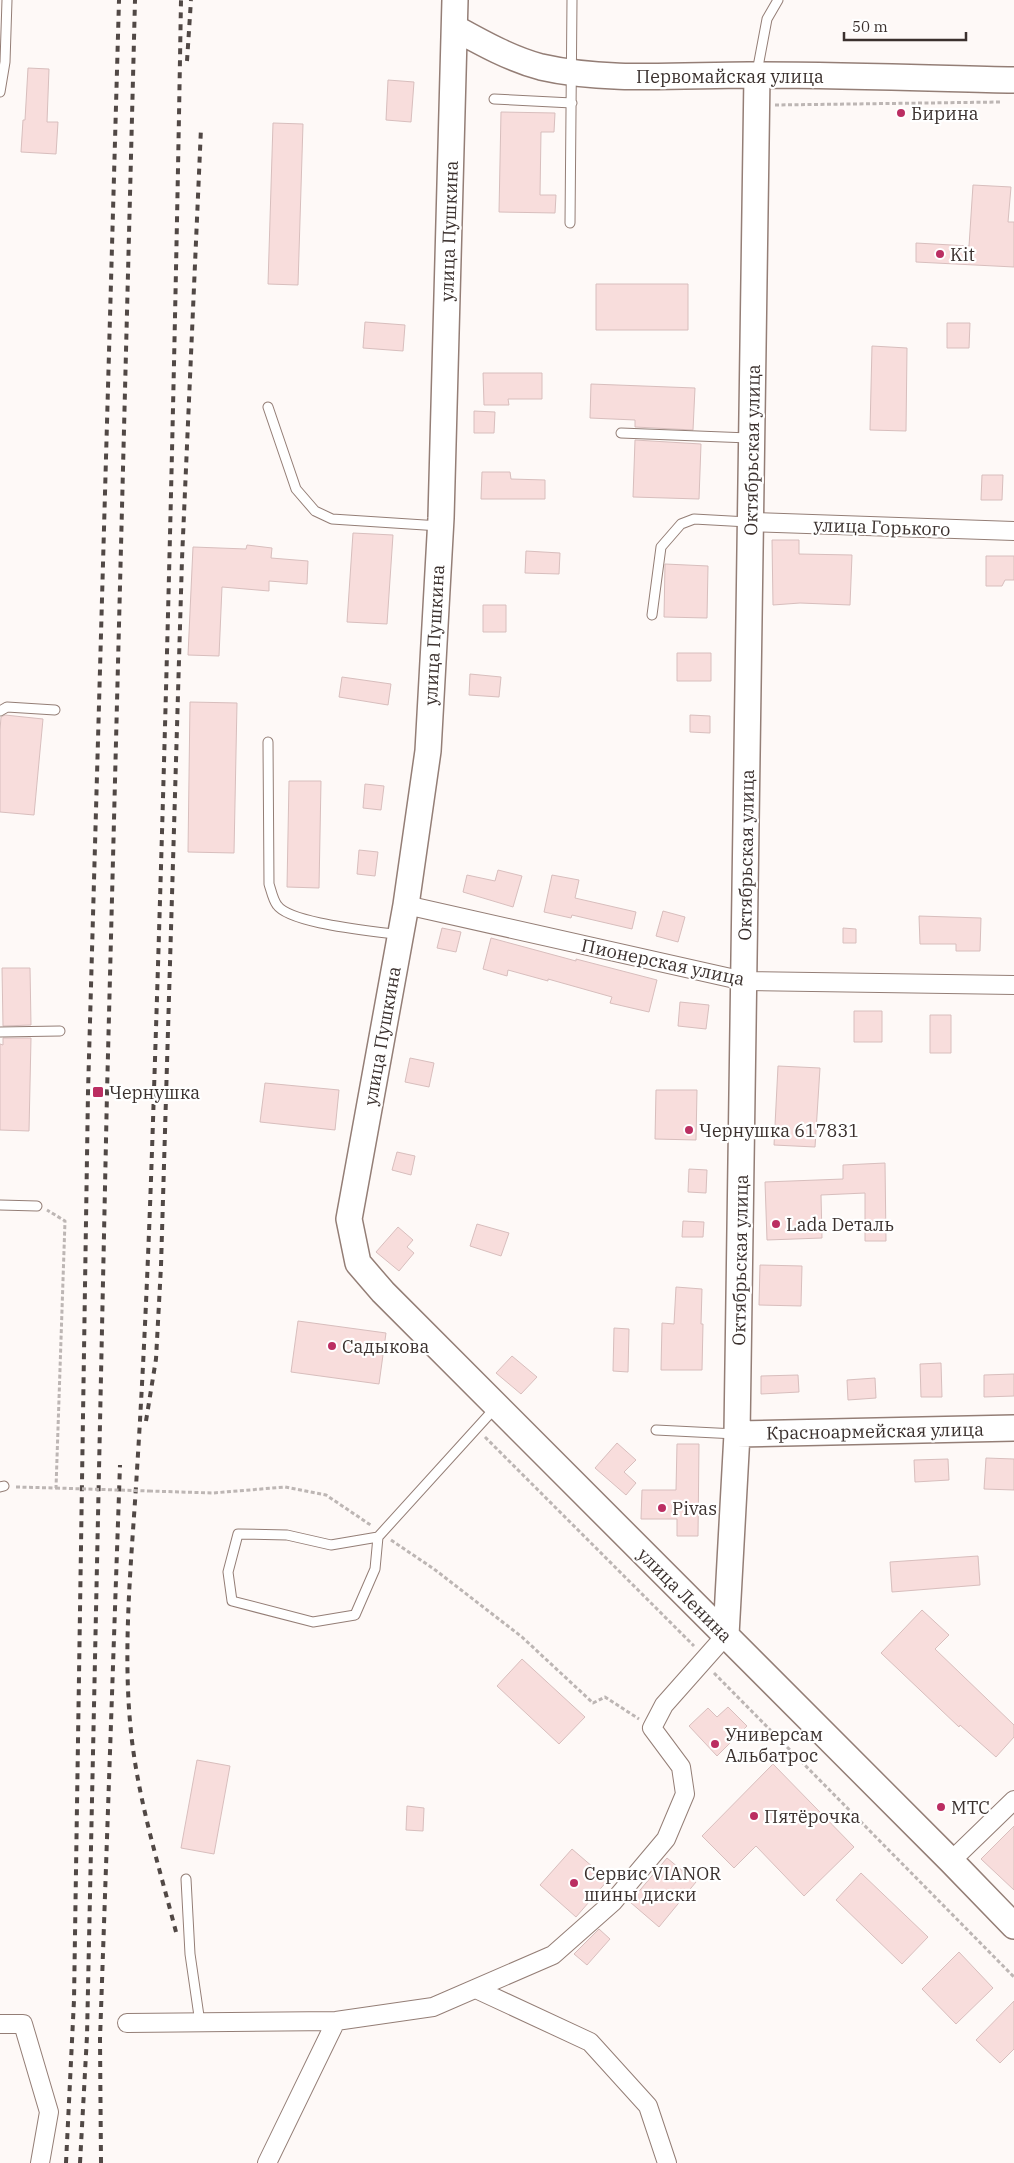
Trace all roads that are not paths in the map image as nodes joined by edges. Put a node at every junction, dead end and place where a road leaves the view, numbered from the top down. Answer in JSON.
{"nodes":[{"id":1,"x":7,"y":0,"type":"edge"},
{"id":2,"x":455,"y":0,"type":"edge"},
{"id":3,"x":572,"y":0,"type":"edge"},
{"id":4,"x":778,"y":0,"type":"edge"},
{"id":5,"x":455,"y":28,"type":"junction"},
{"id":6,"x":573,"y":73,"type":"junction"},
{"id":7,"x":757,"y":75,"type":"junction"},
{"id":8,"x":1009,"y":91,"type":"edge"},
{"id":9,"x":0,"y":92,"type":"edge"},
{"id":10,"x":494,"y":99,"type":"dead end"},
{"id":11,"x":572,"y":103,"type":"junction"},
{"id":12,"x":570,"y":223,"type":"dead end"},
{"id":13,"x":268,"y":407,"type":"dead end"},
{"id":14,"x":621,"y":433,"type":"dead end"},
{"id":15,"x":752,"y":438,"type":"junction"},
{"id":16,"x":751,"y":522,"type":"junction"},
{"id":17,"x":440,"y":526,"type":"junction"},
{"id":18,"x":1014,"y":531,"type":"edge"},
{"id":19,"x":652,"y":615,"type":"dead end"},
{"id":20,"x":55,"y":710,"type":"dead end"},
{"id":21,"x":0,"y":711,"type":"edge"},
{"id":22,"x":268,"y":742,"type":"dead end"},
{"id":23,"x":406,"y":905,"type":"junction"},
{"id":24,"x":401,"y":935,"type":"junction"},
{"id":25,"x":744,"y":981,"type":"junction"},
{"id":26,"x":1014,"y":985,"type":"edge"},
{"id":27,"x":60,"y":1031,"type":"dead end"},
{"id":28,"x":0,"y":1032,"type":"edge"},
{"id":29,"x":0,"y":1205,"type":"edge"},
{"id":30,"x":37,"y":1206,"type":"road end"},
{"id":31,"x":358,"y":1263,"type":"joint"},
{"id":32,"x":496,"y":1407,"type":"junction"},
{"id":33,"x":1014,"y":1428,"type":"edge"},
{"id":34,"x":656,"y":1430,"type":"dead end"},
{"id":35,"x":737,"y":1434,"type":"junction"},
{"id":36,"x":380,"y":1535,"type":"junction"},
{"id":37,"x":726,"y":1635,"type":"junction"},
{"id":38,"x":1014,"y":1800,"type":"edge"},
{"id":39,"x":952,"y":1861,"type":"junction"},
{"id":40,"x":186,"y":1879,"type":"dead end"},
{"id":41,"x":1014,"y":1926,"type":"edge"},
{"id":42,"x":476,"y":1989,"type":"junction"},
{"id":43,"x":336,"y":2021,"type":"junction"},
{"id":44,"x":200,"y":2022,"type":"junction"},
{"id":45,"x":127,"y":2023,"type":"dead end"},
{"id":46,"x":0,"y":2024,"type":"edge"},
{"id":47,"x":40,"y":2163,"type":"edge"},
{"id":48,"x":267,"y":2163,"type":"edge"},
{"id":49,"x":667,"y":2163,"type":"edge"}],
"edges":[{"from":1,"to":9,"type":"lane"},
{"from":2,"to":5,"type":"street","name":"улица Пушкина"},
{"from":3,"to":6,"type":"lane"},
{"from":4,"to":7,"type":"lane"},
{"from":5,"to":6,"type":"street","name":"Первомайская улица"},
{"from":5,"to":17,"type":"street","name":"улица Пушкина"},
{"from":6,"to":7,"type":"street","name":"Первомайская улица"},
{"from":6,"to":11,"type":"lane"},
{"from":7,"to":8,"type":"street","name":"Первомайская улица"},
{"from":7,"to":15,"type":"street","name":"Октябрьская улица"},
{"from":10,"to":11,"type":"lane"},
{"from":11,"to":12,"type":"lane"},
{"from":13,"to":17,"type":"lane"},
{"from":14,"to":15,"type":"lane"},
{"from":15,"to":16,"type":"street","name":"Октябрьская улица"},
{"from":16,"to":18,"type":"street","name":"улица Горького"},
{"from":16,"to":19,"type":"lane"},
{"from":16,"to":25,"type":"street","name":"Октябрьская улица"},
{"from":17,"to":23,"type":"street","name":"улица Пушкина"},
{"from":20,"to":21,"type":"lane"},
{"from":22,"to":24,"type":"lane"},
{"from":23,"to":24,"type":"street","name":"улица Пушкина"},
{"from":23,"to":25,"type":"street","name":"Пионерская улица"},
{"from":24,"to":31,"type":"street","name":"улица Пушкина"},
{"from":25,"to":26,"type":"street","name":"Пионерская улица"},
{"from":25,"to":35,"type":"street","name":"Октябрьская улица"},
{"from":27,"to":28,"type":"lane"},
{"from":29,"to":30,"type":"lane"},
{"from":31,"to":32,"type":"street","name":"улица Ленина"},
{"from":32,"to":36,"type":"lane"},
{"from":32,"to":37,"type":"street","name":"улица Ленина"},
{"from":33,"to":35,"type":"street","name":"Красноармейская улица"},
{"from":34,"to":35,"type":"lane"},
{"from":35,"to":37,"type":"street","name":"Октябрьская улица"},
{"from":36,"to":36,"type":"lane"},
{"from":37,"to":39,"type":"street","name":"улица Ленина"},
{"from":37,"to":42,"type":"street"},
{"from":38,"to":39,"type":"street"},
{"from":39,"to":41,"type":"street","name":"улица Ленина"},
{"from":40,"to":44,"type":"lane"},
{"from":42,"to":43,"type":"street"},
{"from":42,"to":49,"type":"street"},
{"from":43,"to":44,"type":"street"},
{"from":43,"to":48,"type":"street"},
{"from":44,"to":45,"type":"street"},
{"from":46,"to":47,"type":"street"}]}
